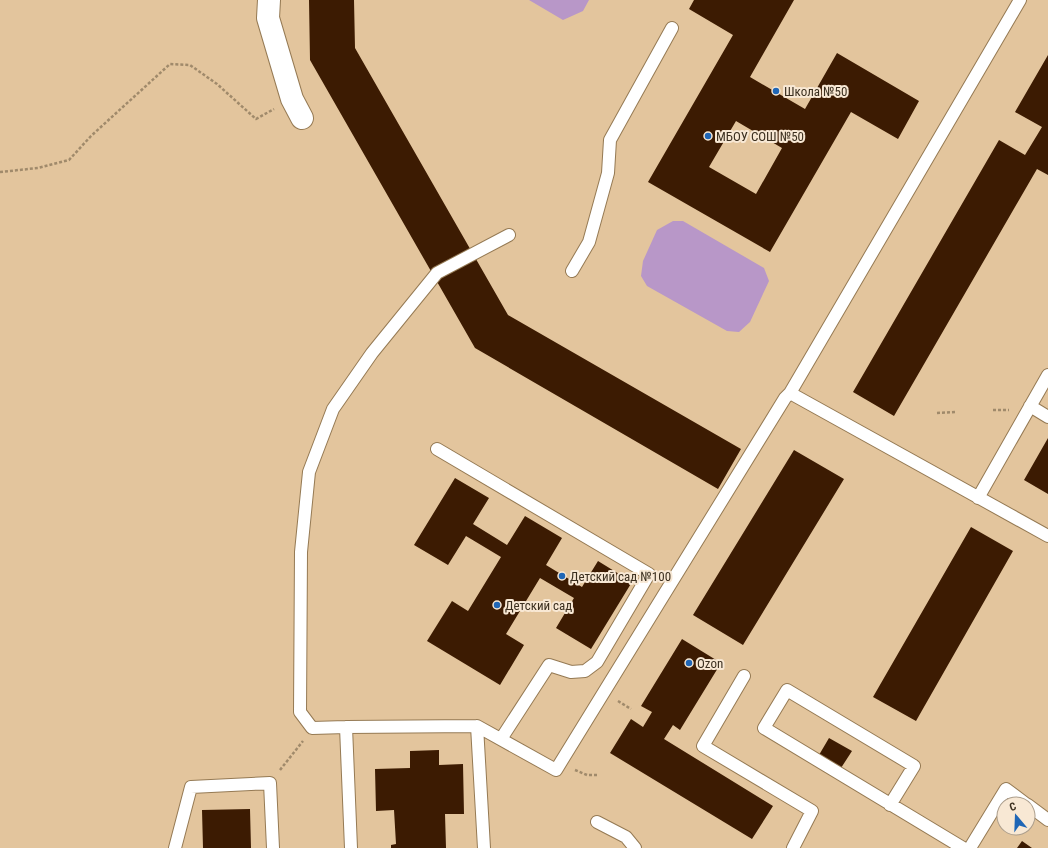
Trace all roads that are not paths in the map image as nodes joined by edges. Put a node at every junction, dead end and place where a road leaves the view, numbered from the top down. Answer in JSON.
{"nodes":[{"id":1,"x":268,"y":0,"type":"edge"},
{"id":2,"x":1020,"y":0,"type":"edge"},
{"id":3,"x":672,"y":28,"type":"dead end"},
{"id":4,"x":302,"y":118,"type":"dead end"},
{"id":5,"x":509,"y":235,"type":"dead end"},
{"id":6,"x":572,"y":271,"type":"dead end"},
{"id":7,"x":1048,"y":375,"type":"edge"},
{"id":8,"x":790,"y":393,"type":"junction"},
{"id":9,"x":1030,"y":406,"type":"junction"},
{"id":10,"x":1048,"y":417,"type":"edge"},
{"id":11,"x":437,"y":449,"type":"dead end"},
{"id":12,"x":978,"y":498,"type":"junction"},
{"id":13,"x":1048,"y":536,"type":"edge"},
{"id":14,"x":744,"y":676,"type":"dead end"},
{"id":15,"x":477,"y":726,"type":"junction"},
{"id":16,"x":346,"y":728,"type":"junction"},
{"id":17,"x":501,"y":739,"type":"junction"},
{"id":18,"x":1002,"y":796,"type":"edge"},
{"id":19,"x":1015,"y":796,"type":"edge"},
{"id":20,"x":890,"y":805,"type":"junction"},
{"id":21,"x":996,"y":805,"type":"edge"},
{"id":22,"x":1036,"y":811,"type":"edge"},
{"id":23,"x":1048,"y":820,"type":"edge"},
{"id":24,"x":596,"y":822,"type":"dead end"},
{"id":25,"x":175,"y":848,"type":"edge"},
{"id":26,"x":273,"y":848,"type":"edge"},
{"id":27,"x":351,"y":848,"type":"edge"},
{"id":28,"x":484,"y":848,"type":"edge"},
{"id":29,"x":634,"y":848,"type":"edge"},
{"id":30,"x":793,"y":848,"type":"edge"},
{"id":31,"x":963,"y":848,"type":"edge"},
{"id":32,"x":970,"y":848,"type":"edge"}],
"edges":[{"from":1,"to":4,"type":"street"},
{"from":2,"to":8,"type":"lane"},
{"from":3,"to":6,"type":"lane"},
{"from":5,"to":16,"type":"lane"},
{"from":7,"to":9,"type":"lane"},
{"from":8,"to":12,"type":"lane"},
{"from":8,"to":17,"type":"lane"},
{"from":9,"to":10,"type":"lane"},
{"from":9,"to":12,"type":"lane"},
{"from":11,"to":17,"type":"lane"},
{"from":12,"to":13,"type":"lane"},
{"from":14,"to":30,"type":"lane"},
{"from":15,"to":16,"type":"lane"},
{"from":15,"to":17,"type":"lane"},
{"from":15,"to":28,"type":"lane"},
{"from":16,"to":27,"type":"lane"},
{"from":18,"to":19,"type":"lane"},
{"from":20,"to":20,"type":"lane"},
{"from":20,"to":31,"type":"lane"},
{"from":21,"to":32,"type":"lane"},
{"from":22,"to":23,"type":"lane"},
{"from":24,"to":29,"type":"lane"},
{"from":25,"to":26,"type":"lane"}]}
